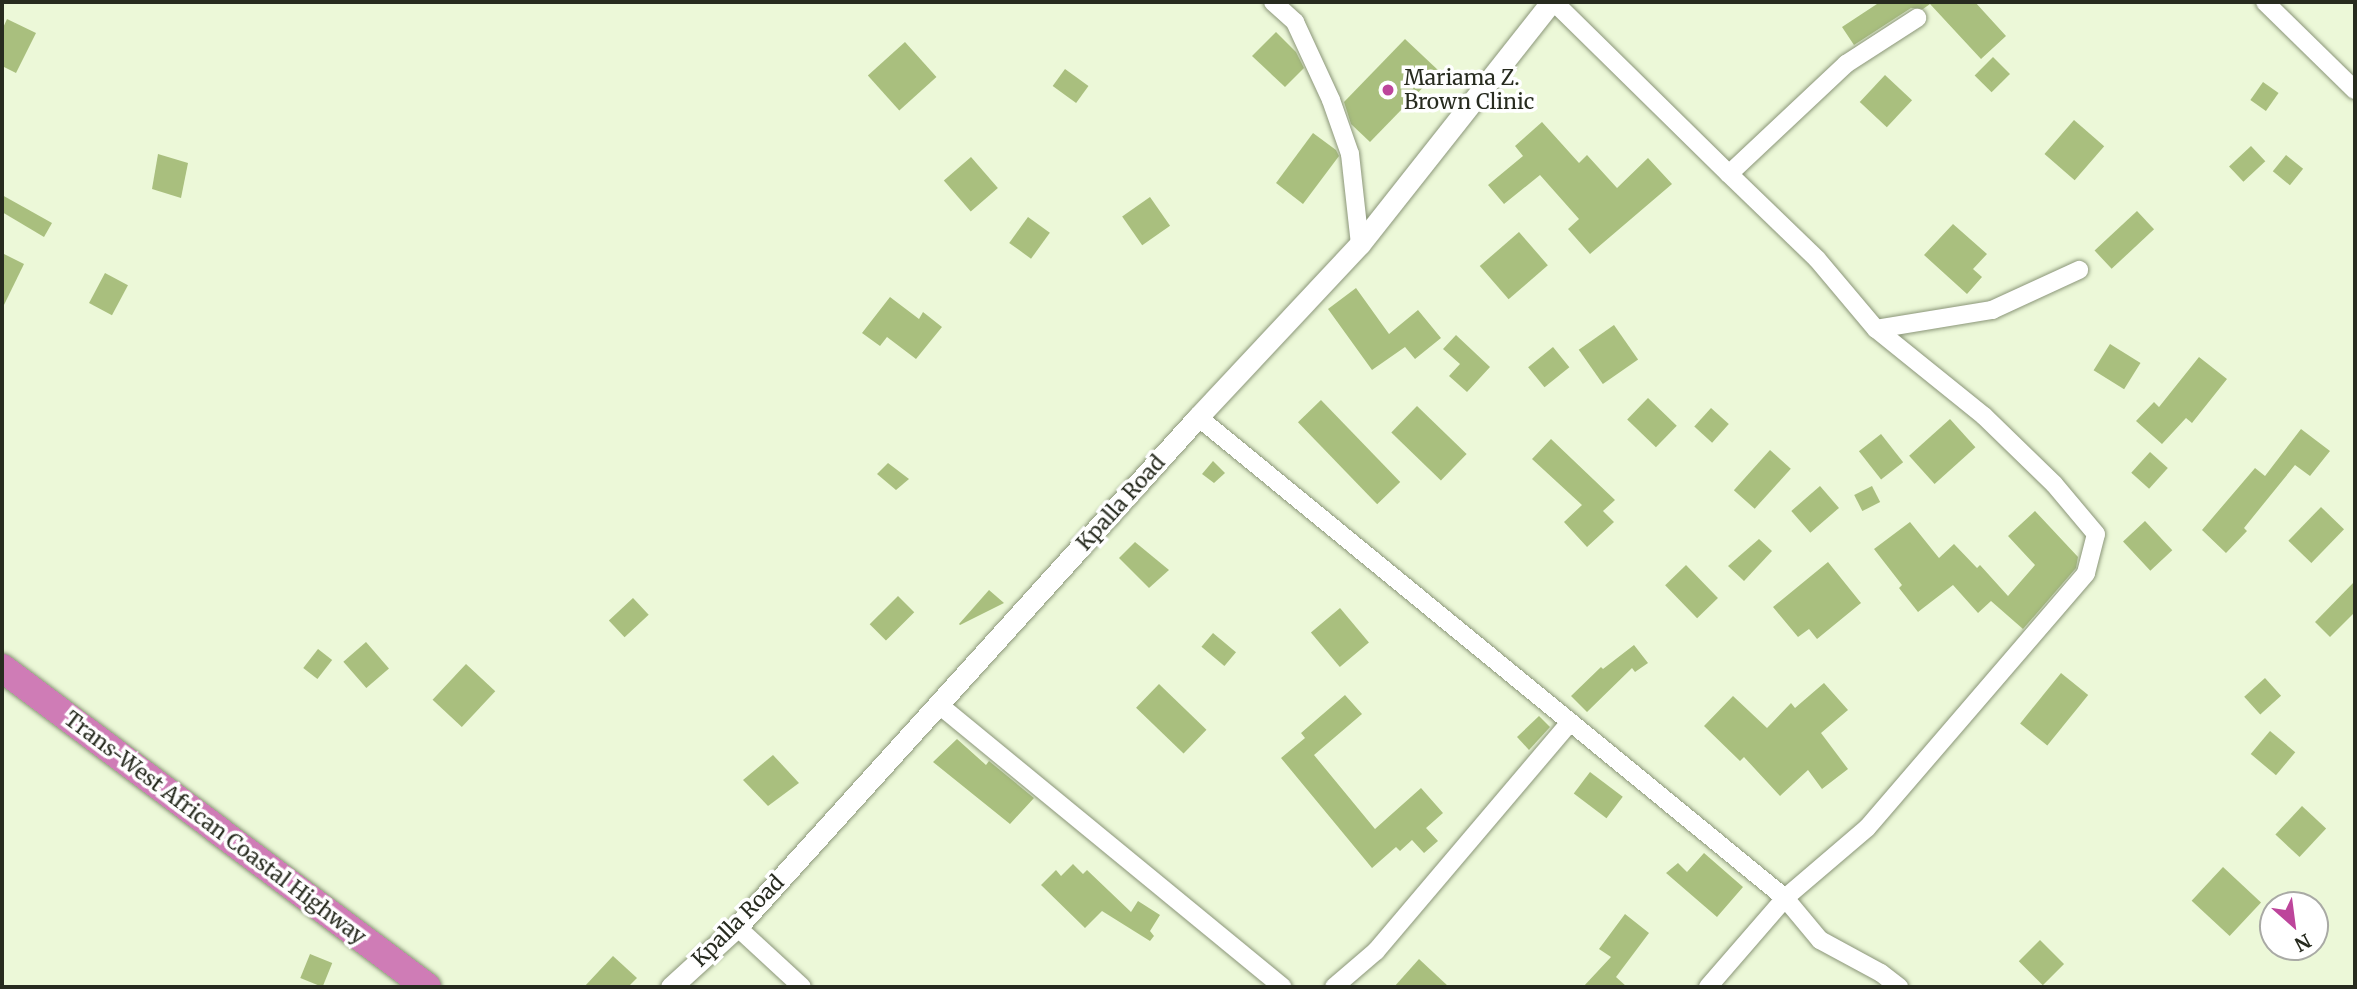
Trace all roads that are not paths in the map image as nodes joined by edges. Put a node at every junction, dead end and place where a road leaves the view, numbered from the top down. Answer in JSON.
{"nodes":[{"id":1,"x":1273,"y":2,"type":"edge"},
{"id":2,"x":1553,"y":2,"type":"edge"},
{"id":3,"x":2268,"y":3,"type":"edge"},
{"id":4,"x":1917,"y":18,"type":"dead end"},
{"id":5,"x":2355,"y":90,"type":"edge"},
{"id":6,"x":1729,"y":174,"type":"junction"},
{"id":7,"x":1360,"y":244,"type":"junction"},
{"id":8,"x":2079,"y":270,"type":"dead end"},
{"id":9,"x":1876,"y":329,"type":"junction"},
{"id":10,"x":1198,"y":417,"type":"junction"},
{"id":11,"x":2,"y":668,"type":"edge"},
{"id":12,"x":938,"y":704,"type":"junction"},
{"id":13,"x":1570,"y":722,"type":"junction"},
{"id":14,"x":1784,"y":898,"type":"junction"},
{"id":15,"x":737,"y":927,"type":"junction"},
{"id":16,"x":427,"y":987,"type":"edge"},
{"id":17,"x":671,"y":987,"type":"edge"},
{"id":18,"x":802,"y":987,"type":"edge"},
{"id":19,"x":1283,"y":987,"type":"edge"},
{"id":20,"x":1334,"y":987,"type":"edge"},
{"id":21,"x":1708,"y":987,"type":"edge"},
{"id":22,"x":1899,"y":987,"type":"edge"}],
"edges":[{"from":1,"to":7,"type":"street"},
{"from":2,"to":6,"type":"street"},
{"from":2,"to":7,"type":"street","name":"Kpalla Road"},
{"from":3,"to":5,"type":"street"},
{"from":4,"to":6,"type":"street"},
{"from":6,"to":9,"type":"street"},
{"from":7,"to":10,"type":"street","name":"Kpalla Road"},
{"from":8,"to":9,"type":"street"},
{"from":9,"to":14,"type":"street"},
{"from":10,"to":12,"type":"street","name":"Kpalla Road"},
{"from":10,"to":13,"type":"street"},
{"from":11,"to":16,"type":"highway","name":"Trans-West African Coastal Highway"},
{"from":12,"to":15,"type":"street","name":"Kpalla Road"},
{"from":12,"to":19,"type":"street"},
{"from":13,"to":14,"type":"street"},
{"from":13,"to":20,"type":"street"},
{"from":14,"to":21,"type":"street"},
{"from":14,"to":22,"type":"street"},
{"from":15,"to":17,"type":"street","name":"Kpalla Road"},
{"from":15,"to":18,"type":"street"}]}
